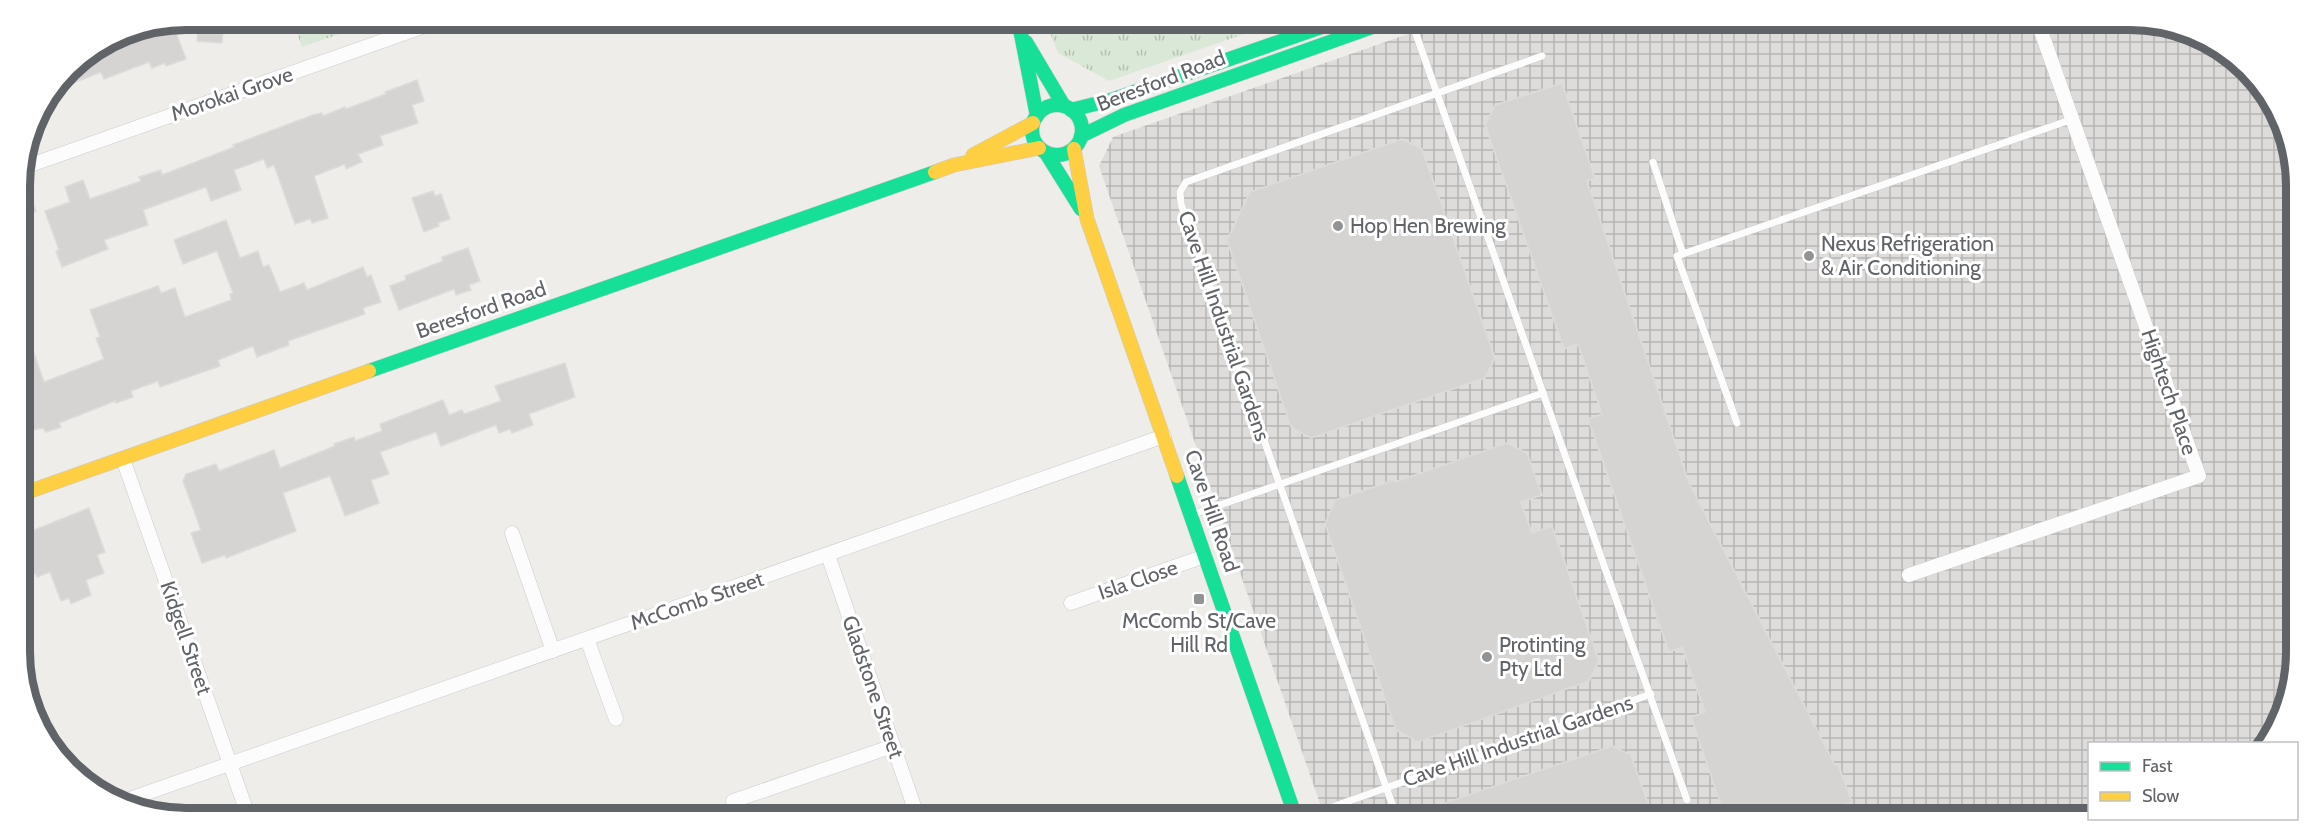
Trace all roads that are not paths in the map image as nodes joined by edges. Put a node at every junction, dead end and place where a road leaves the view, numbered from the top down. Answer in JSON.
{"nodes":[{"id":1,"x":414,"y":30,"type":"edge"},
{"id":2,"x":1020,"y":30,"type":"edge"},
{"id":3,"x":1313,"y":30,"type":"edge"},
{"id":4,"x":1364,"y":30,"type":"edge"},
{"id":5,"x":1415,"y":30,"type":"edge"},
{"id":6,"x":2041,"y":30,"type":"edge"},
{"id":7,"x":1021,"y":34,"type":"junction"},
{"id":8,"x":1542,"y":56,"type":"dead end"},
{"id":9,"x":1438,"y":94,"type":"junction"},
{"id":10,"x":1068,"y":108,"type":"junction"},
{"id":11,"x":1035,"y":119,"type":"junction"},
{"id":12,"x":2073,"y":119,"type":"junction"},
{"id":13,"x":1078,"y":142,"type":"junction"},
{"id":14,"x":1043,"y":151,"type":"junction"},
{"id":15,"x":1653,"y":162,"type":"dead end"},
{"id":16,"x":31,"y":165,"type":"edge"},
{"id":17,"x":954,"y":165,"type":"junction"},
{"id":18,"x":1087,"y":219,"type":"junction"},
{"id":19,"x":1683,"y":254,"type":"junction"},
{"id":20,"x":1543,"y":393,"type":"junction"},
{"id":21,"x":1737,"y":423,"type":"dead end"},
{"id":22,"x":1164,"y":436,"type":"junction"},
{"id":23,"x":123,"y":459,"type":"junction"},
{"id":24,"x":1280,"y":485,"type":"junction"},
{"id":25,"x":30,"y":491,"type":"edge"},
{"id":26,"x":1191,"y":516,"type":"junction"},
{"id":27,"x":512,"y":533,"type":"dead end"},
{"id":28,"x":828,"y":555,"type":"junction"},
{"id":29,"x":1205,"y":556,"type":"junction"},
{"id":30,"x":1910,"y":575,"type":"dead end"},
{"id":31,"x":1071,"y":603,"type":"dead end"},
{"id":32,"x":587,"y":639,"type":"junction"},
{"id":33,"x":554,"y":651,"type":"junction"},
{"id":34,"x":1651,"y":694,"type":"junction"},
{"id":35,"x":616,"y":719,"type":"dead end"},
{"id":36,"x":893,"y":746,"type":"junction"},
{"id":37,"x":230,"y":764,"type":"junction"},
{"id":38,"x":1385,"y":787,"type":"junction"},
{"id":39,"x":132,"y":798,"type":"edge"},
{"id":40,"x":1688,"y":800,"type":"dead end"},
{"id":41,"x":733,"y":801,"type":"dead end"},
{"id":42,"x":245,"y":808,"type":"edge"},
{"id":43,"x":915,"y":808,"type":"edge"},
{"id":44,"x":1293,"y":808,"type":"edge"},
{"id":45,"x":1329,"y":808,"type":"edge"},
{"id":46,"x":1393,"y":808,"type":"edge"}],
"edges":[{"from":1,"to":16,"type":"street","name":"Morokai Grove"},
{"from":2,"to":7,"type":"main road"},
{"from":3,"to":10,"type":"main road","name":"Beresford Road"},
{"from":4,"to":13,"type":"main road","name":"Beresford Road"},
{"from":5,"to":9,"type":"lane","name":"Cave Hill Industrial Gardens"},
{"from":6,"to":12,"type":"street","name":"Hightech Place"},
{"from":7,"to":10,"type":"main road"},
{"from":7,"to":11,"type":"main road"},
{"from":8,"to":9,"type":"lane","name":"Cave Hill Industrial Gardens"},
{"from":9,"to":20,"type":"lane","name":"Cave Hill Industrial Gardens"},
{"from":9,"to":24,"type":"lane","name":"Cave Hill Industrial Gardens"},
{"from":10,"to":11,"type":"main road"},
{"from":10,"to":13,"type":"main road"},
{"from":11,"to":14,"type":"main road"},
{"from":11,"to":17,"type":"main road","name":"Beresford Road"},
{"from":12,"to":19,"type":"lane"},
{"from":12,"to":30,"type":"street","name":"Hightech Place"},
{"from":13,"to":14,"type":"main road"},
{"from":13,"to":18,"type":"main road","name":"Cave Hill Road"},
{"from":14,"to":17,"type":"main road","name":"Beresford Road"},
{"from":14,"to":18,"type":"main road","name":"Cave Hill Road"},
{"from":15,"to":19,"type":"lane"},
{"from":17,"to":23,"type":"main road","name":"Beresford Road"},
{"from":18,"to":22,"type":"main road","name":"Cave Hill Road"},
{"from":19,"to":21,"type":"lane"},
{"from":20,"to":24,"type":"lane"},
{"from":20,"to":34,"type":"lane","name":"Cave Hill Industrial Gardens"},
{"from":22,"to":26,"type":"main road","name":"Cave Hill Road"},
{"from":22,"to":28,"type":"street","name":"McComb Street"},
{"from":23,"to":25,"type":"main road","name":"Beresford Road"},
{"from":23,"to":37,"type":"street","name":"Kidgell Street"},
{"from":24,"to":26,"type":"lane"},
{"from":24,"to":38,"type":"lane","name":"Cave Hill Industrial Gardens"},
{"from":26,"to":29,"type":"main road","name":"Cave Hill Road"},
{"from":27,"to":33,"type":"street"},
{"from":28,"to":32,"type":"street","name":"McComb Street"},
{"from":28,"to":36,"type":"street","name":"Gladstone Street"},
{"from":29,"to":31,"type":"street","name":"Isla Close"},
{"from":29,"to":44,"type":"main road","name":"Cave Hill Road"},
{"from":32,"to":33,"type":"street","name":"McComb Street"},
{"from":32,"to":35,"type":"street"},
{"from":33,"to":37,"type":"street","name":"McComb Street"},
{"from":34,"to":38,"type":"lane","name":"Cave Hill Industrial Gardens"},
{"from":34,"to":40,"type":"lane","name":"Cave Hill Industrial Gardens"},
{"from":36,"to":41,"type":"street"},
{"from":36,"to":43,"type":"street","name":"Gladstone Street"},
{"from":37,"to":39,"type":"street","name":"McComb Street"},
{"from":37,"to":42,"type":"street","name":"Kidgell Street"},
{"from":38,"to":45,"type":"lane","name":"Cave Hill Industrial Gardens"},
{"from":38,"to":46,"type":"lane","name":"Cave Hill Industrial Gardens"}]}
